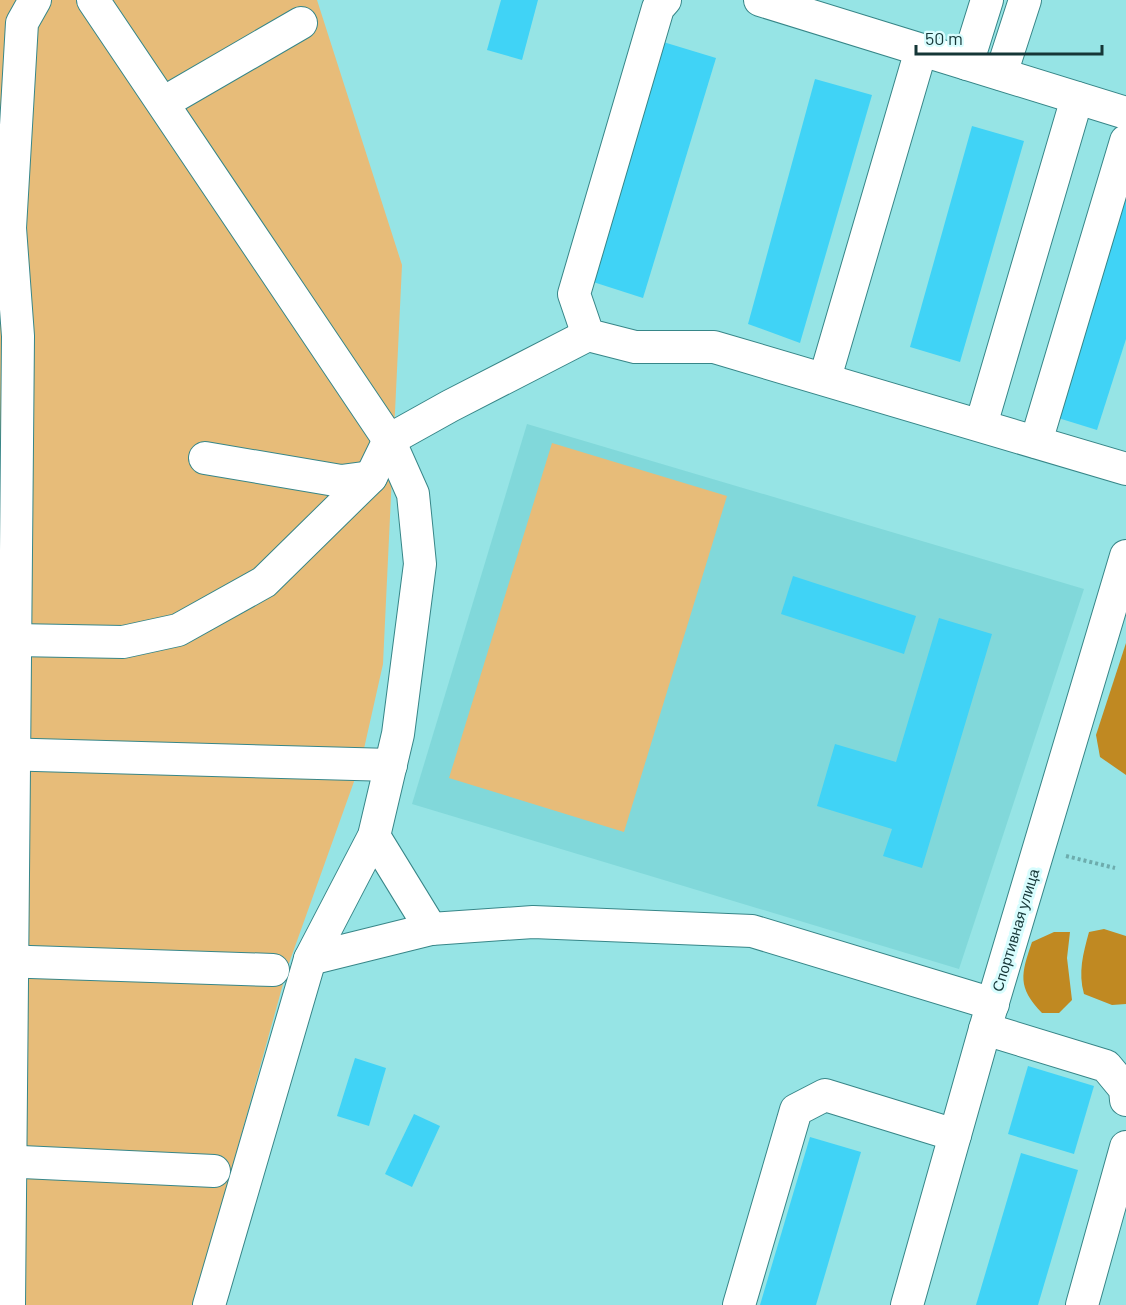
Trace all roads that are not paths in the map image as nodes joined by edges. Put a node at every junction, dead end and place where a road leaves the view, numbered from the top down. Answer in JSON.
{"nodes":[{"id":1,"x":35,"y":0,"type":"edge"},
{"id":2,"x":93,"y":0,"type":"edge"},
{"id":3,"x":665,"y":0,"type":"edge"},
{"id":4,"x":987,"y":0,"type":"edge"},
{"id":5,"x":1025,"y":0,"type":"edge"},
{"id":6,"x":765,"y":1,"type":"edge"},
{"id":7,"x":816,"y":8,"type":"edge"},
{"id":8,"x":301,"y":23,"type":"dead end"},
{"id":9,"x":921,"y":50,"type":"junction"},
{"id":10,"x":968,"y":64,"type":"junction"},
{"id":11,"x":1001,"y":75,"type":"junction"},
{"id":12,"x":1077,"y":98,"type":"junction"},
{"id":13,"x":163,"y":103,"type":"junction"},
{"id":14,"x":1126,"y":113,"type":"edge"},
{"id":15,"x":1126,"y":141,"type":"edge"},
{"id":16,"x":588,"y":335,"type":"junction"},
{"id":17,"x":825,"y":378,"type":"junction"},
{"id":18,"x":981,"y":425,"type":"junction"},
{"id":19,"x":389,"y":440,"type":"junction"},
{"id":20,"x":1036,"y":442,"type":"junction"},
{"id":21,"x":205,"y":458,"type":"dead end"},
{"id":22,"x":1126,"y":469,"type":"edge"},
{"id":23,"x":371,"y":477,"type":"junction"},
{"id":24,"x":8,"y":554,"type":"edge"},
{"id":25,"x":1126,"y":556,"type":"edge"},
{"id":26,"x":15,"y":640,"type":"junction"},
{"id":27,"x":7,"y":754,"type":"edge"},
{"id":28,"x":391,"y":765,"type":"junction"},
{"id":29,"x":374,"y":836,"type":"junction"},
{"id":30,"x":431,"y":929,"type":"junction"},
{"id":31,"x":310,"y":959,"type":"junction"},
{"id":32,"x":5,"y":961,"type":"edge"},
{"id":33,"x":273,"y":970,"type":"dead end"},
{"id":34,"x":989,"y":1016,"type":"junction"},
{"id":35,"x":1126,"y":1092,"type":"edge"},
{"id":36,"x":955,"y":1135,"type":"junction"},
{"id":37,"x":1126,"y":1147,"type":"edge"},
{"id":38,"x":5,"y":1161,"type":"edge"},
{"id":39,"x":214,"y":1171,"type":"dead end"},
{"id":40,"x":9,"y":1305,"type":"edge"},
{"id":41,"x":209,"y":1305,"type":"edge"},
{"id":42,"x":740,"y":1305,"type":"edge"},
{"id":43,"x":907,"y":1305,"type":"edge"},
{"id":44,"x":1082,"y":1305,"type":"edge"}],
"edges":[{"from":1,"to":24,"type":"street"},
{"from":2,"to":13,"type":"street"},
{"from":3,"to":16,"type":"street"},
{"from":4,"to":10,"type":"street"},
{"from":5,"to":11,"type":"street"},
{"from":6,"to":7,"type":"street"},
{"from":7,"to":9,"type":"street"},
{"from":8,"to":13,"type":"street"},
{"from":9,"to":10,"type":"street"},
{"from":9,"to":17,"type":"street"},
{"from":10,"to":11,"type":"street"},
{"from":11,"to":12,"type":"street"},
{"from":12,"to":14,"type":"street"},
{"from":12,"to":18,"type":"street"},
{"from":13,"to":19,"type":"street"},
{"from":15,"to":20,"type":"street"},
{"from":16,"to":17,"type":"street"},
{"from":16,"to":19,"type":"street"},
{"from":17,"to":18,"type":"street"},
{"from":18,"to":20,"type":"street"},
{"from":19,"to":23,"type":"street"},
{"from":19,"to":28,"type":"street"},
{"from":20,"to":22,"type":"street"},
{"from":21,"to":23,"type":"street"},
{"from":23,"to":26,"type":"street"},
{"from":24,"to":26,"type":"street"},
{"from":25,"to":34,"type":"street","name":"Спортивная улица"},
{"from":26,"to":27,"type":"street"},
{"from":27,"to":28,"type":"street"},
{"from":27,"to":32,"type":"street"},
{"from":28,"to":29,"type":"street"},
{"from":29,"to":30,"type":"street"},
{"from":29,"to":31,"type":"street"},
{"from":30,"to":31,"type":"street"},
{"from":30,"to":34,"type":"street"},
{"from":31,"to":41,"type":"street"},
{"from":32,"to":33,"type":"street"},
{"from":32,"to":38,"type":"street"},
{"from":34,"to":35,"type":"street"},
{"from":34,"to":36,"type":"street","name":"Спортивная улица"},
{"from":36,"to":42,"type":"street"},
{"from":36,"to":43,"type":"street","name":"Спортивная улица"},
{"from":37,"to":44,"type":"street"},
{"from":38,"to":39,"type":"street"},
{"from":38,"to":40,"type":"street"}]}
